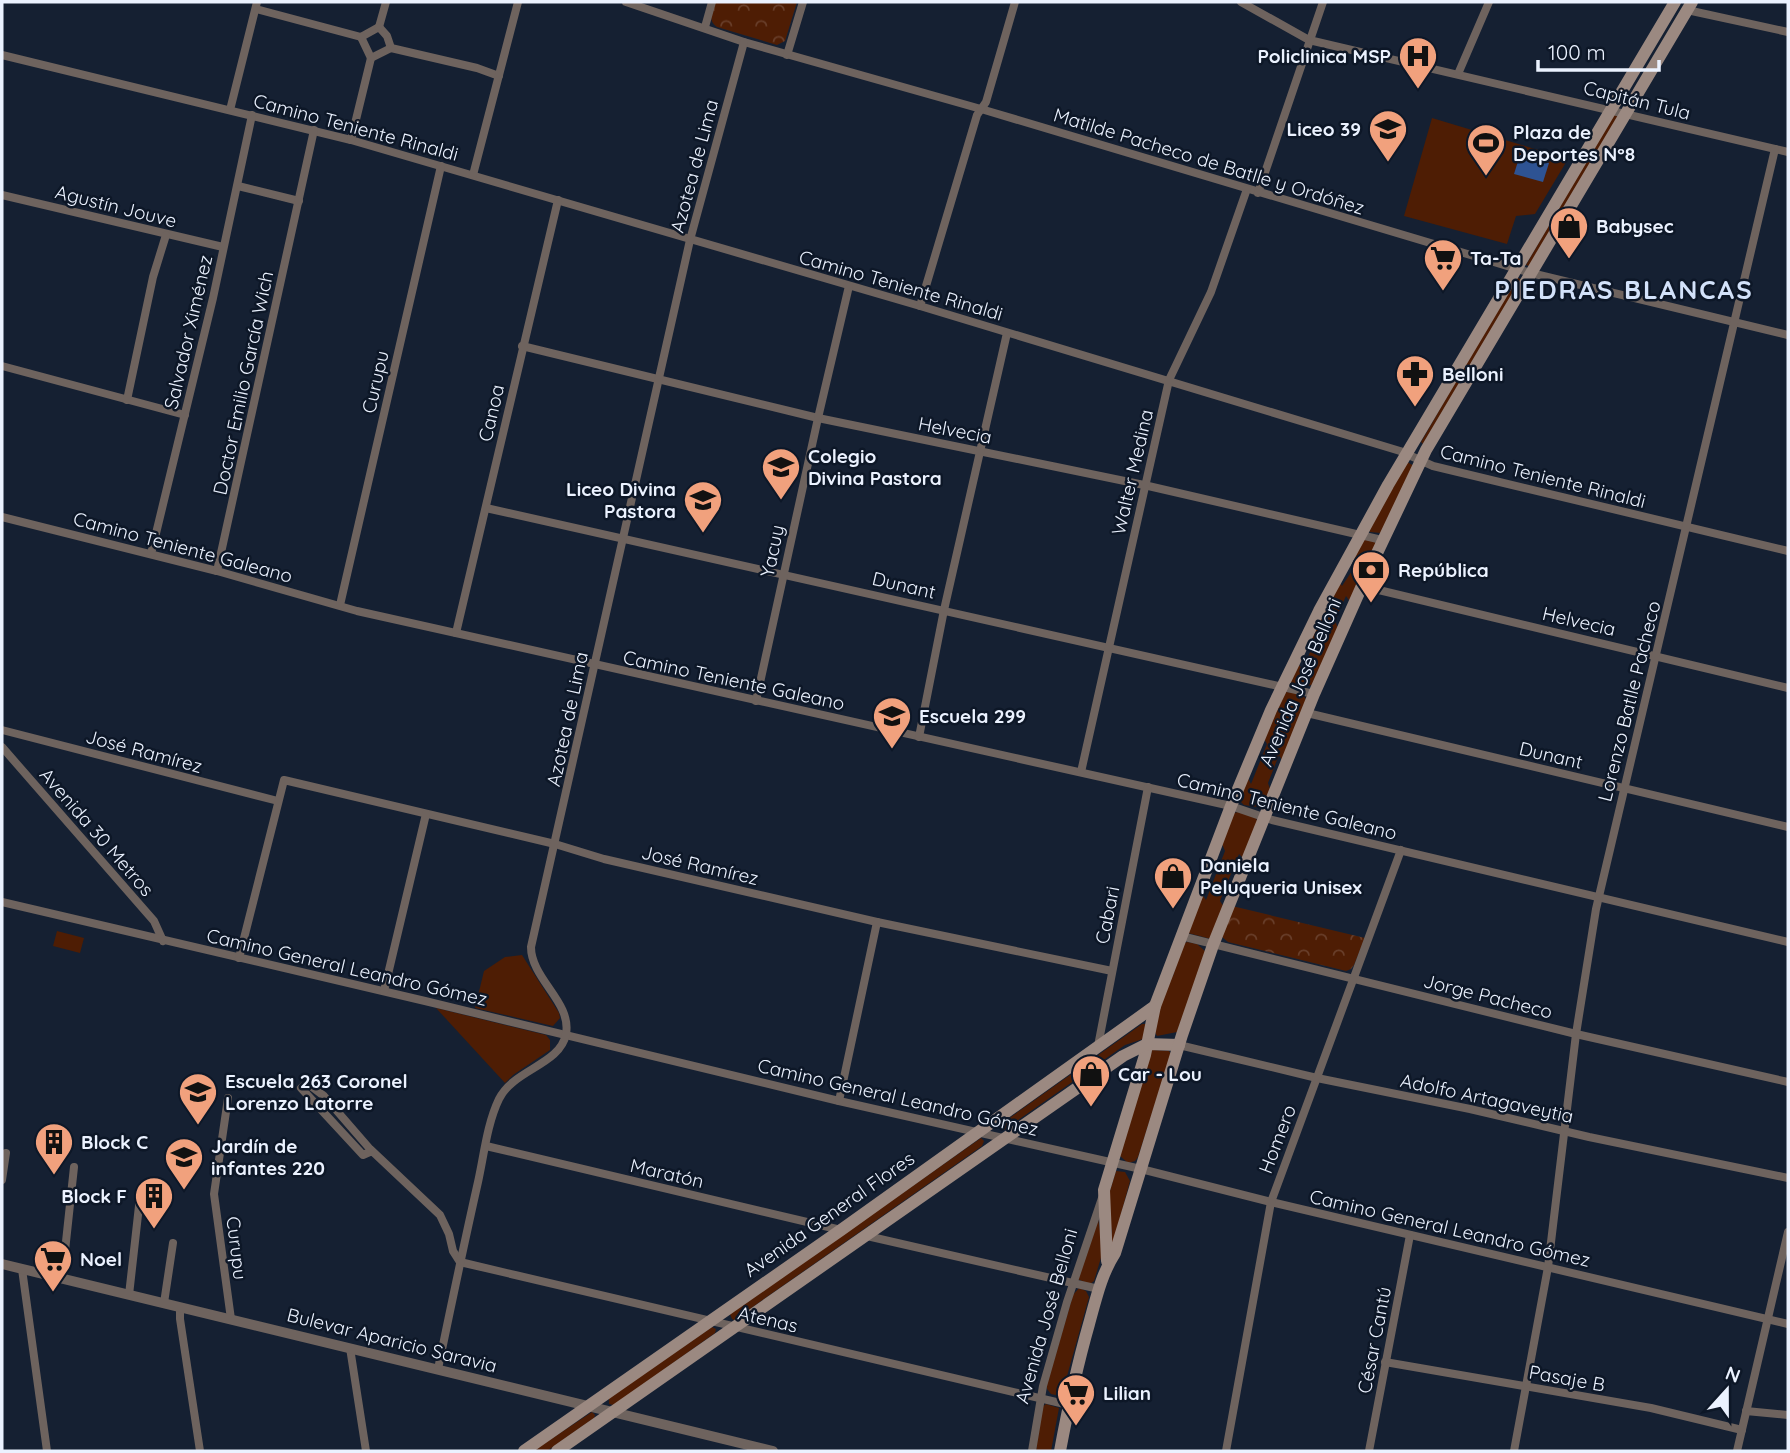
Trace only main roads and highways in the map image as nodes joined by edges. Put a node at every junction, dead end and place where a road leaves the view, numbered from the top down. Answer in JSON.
{"nodes":[{"id":1,"x":1675,"y":2,"type":"edge"},
{"id":2,"x":1690,"y":6,"type":"edge"},
{"id":3,"x":1155,"y":1006,"type":"junction"},
{"id":4,"x":1147,"y":1044,"type":"junction"},
{"id":5,"x":1179,"y":1045,"type":"junction"},
{"id":6,"x":1106,"y":1266,"type":"junction"},
{"id":7,"x":524,"y":1451,"type":"edge"},
{"id":8,"x":558,"y":1451,"type":"edge"},
{"id":9,"x":1060,"y":1451,"type":"edge"}],
"edges":[{"from":1,"to":3,"type":"main road","name":"Avenida José Belloni"},
{"from":2,"to":5,"type":"main road","name":"Avenida José Belloni"},
{"from":3,"to":4,"type":"main road","name":"Avenida José Belloni"},
{"from":3,"to":7,"type":"main road","name":"Avenida General Flores"},
{"from":4,"to":5,"type":"main road"},
{"from":4,"to":6,"type":"main road","name":"Avenida José Belloni"},
{"from":4,"to":8,"type":"main road","name":"Avenida General Flores"},
{"from":5,"to":6,"type":"main road","name":"Avenida José Belloni"},
{"from":6,"to":9,"type":"main road","name":"Avenida José Belloni"}]}
